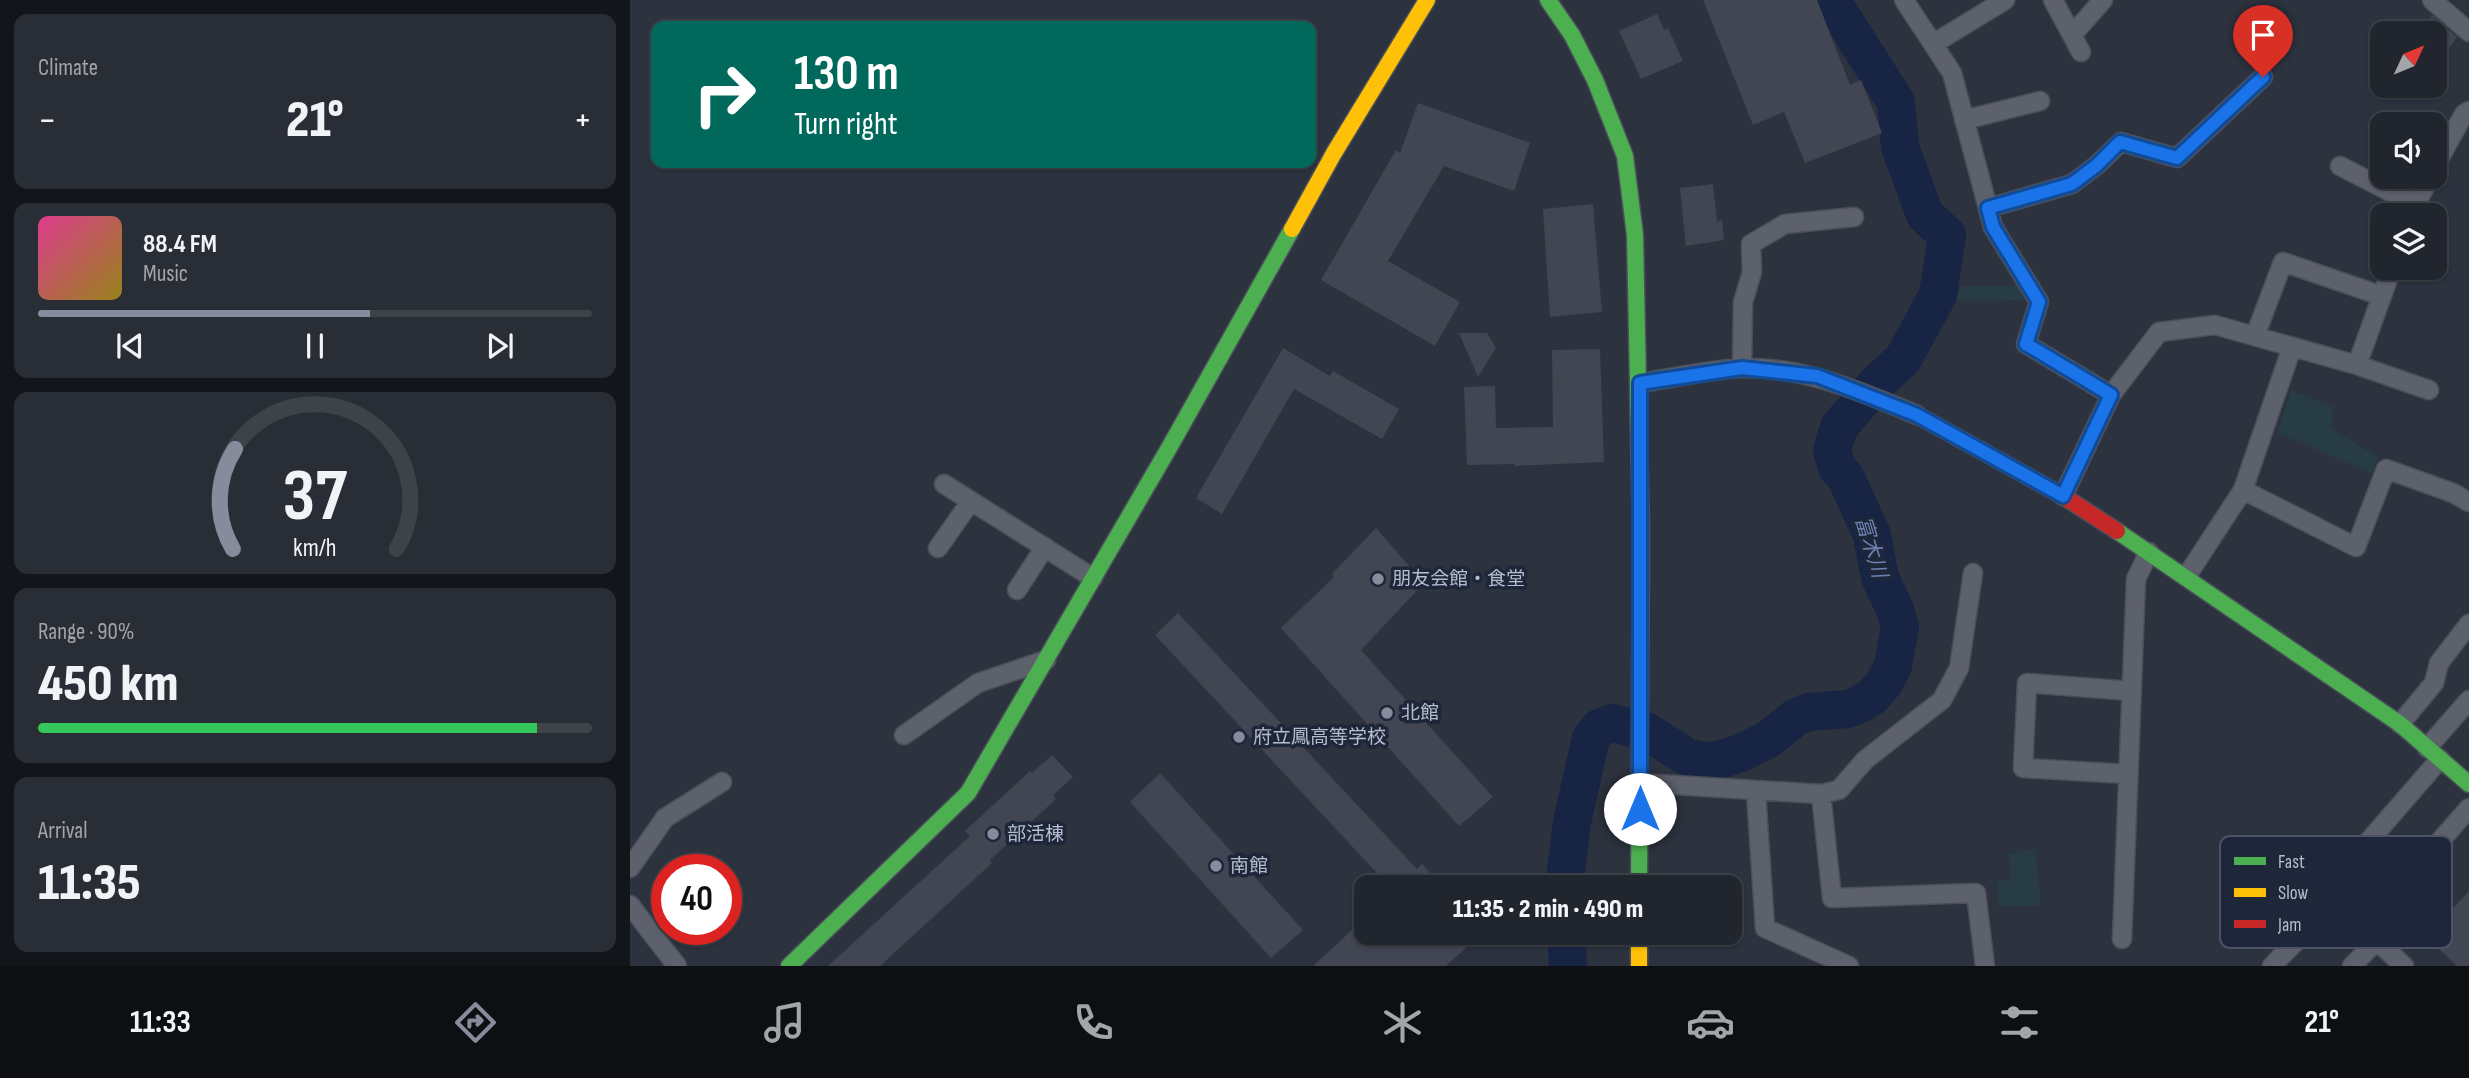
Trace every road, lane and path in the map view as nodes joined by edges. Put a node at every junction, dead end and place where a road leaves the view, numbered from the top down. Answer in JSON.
{"nodes":[{"id":1,"x":1427,"y":0,"type":"edge"},
{"id":2,"x":1548,"y":0,"type":"edge"},
{"id":3,"x":1904,"y":0,"type":"edge"},
{"id":4,"x":2005,"y":0,"type":"edge"},
{"id":5,"x":2053,"y":0,"type":"edge"},
{"id":6,"x":2103,"y":0,"type":"edge"},
{"id":7,"x":2432,"y":0,"type":"edge"},
{"id":8,"x":2469,"y":32,"type":"edge"},
{"id":9,"x":2072,"y":35,"type":"junction"},
{"id":10,"x":1933,"y":44,"type":"junction"},
{"id":11,"x":2081,"y":52,"type":"dead end"},
{"id":12,"x":2263,"y":77,"type":"dead end"},
{"id":13,"x":2040,"y":101,"type":"dead end"},
{"id":14,"x":2469,"y":111,"type":"edge"},
{"id":15,"x":1964,"y":120,"type":"junction"},
{"id":16,"x":2447,"y":145,"type":"edge"},
{"id":17,"x":2340,"y":166,"type":"dead end"},
{"id":18,"x":2401,"y":203,"type":"edge"},
{"id":19,"x":1988,"y":208,"type":"junction"},
{"id":20,"x":1854,"y":217,"type":"dead end"},
{"id":21,"x":2388,"y":280,"type":"edge"},
{"id":22,"x":2382,"y":296,"type":"junction"},
{"id":23,"x":2255,"y":336,"type":"junction"},
{"id":24,"x":2292,"y":347,"type":"junction"},
{"id":25,"x":2357,"y":365,"type":"junction"},
{"id":26,"x":1742,"y":368,"type":"junction"},
{"id":27,"x":1640,"y":383,"type":"junction"},
{"id":28,"x":2429,"y":390,"type":"dead end"},
{"id":29,"x":2111,"y":395,"type":"junction"},
{"id":30,"x":1917,"y":415,"type":"joint"},
{"id":31,"x":943,"y":484,"type":"dead end"},
{"id":32,"x":2243,"y":490,"type":"junction"},
{"id":33,"x":2063,"y":496,"type":"junction"},
{"id":34,"x":971,"y":501,"type":"junction"},
{"id":35,"x":2469,"y":502,"type":"edge"},
{"id":36,"x":1045,"y":547,"type":"junction"},
{"id":37,"x":938,"y":548,"type":"dead end"},
{"id":38,"x":2149,"y":552,"type":"junction"},
{"id":39,"x":1973,"y":573,"type":"dead end"},
{"id":40,"x":2186,"y":578,"type":"junction"},
{"id":41,"x":1093,"y":579,"type":"junction"},
{"id":42,"x":1017,"y":590,"type":"dead end"},
{"id":43,"x":2469,"y":624,"type":"edge"},
{"id":44,"x":1046,"y":660,"type":"junction"},
{"id":45,"x":2131,"y":691,"type":"junction"},
{"id":46,"x":2469,"y":700,"type":"edge"},
{"id":47,"x":2400,"y":724,"type":"junction"},
{"id":48,"x":904,"y":735,"type":"dead end"},
{"id":49,"x":2434,"y":753,"type":"junction"},
{"id":50,"x":2128,"y":774,"type":"junction"},
{"id":51,"x":722,"y":782,"type":"dead end"},
{"id":52,"x":1640,"y":783,"type":"junction"},
{"id":53,"x":2469,"y":784,"type":"edge"},
{"id":54,"x":1756,"y":792,"type":"junction"},
{"id":55,"x":1821,"y":794,"type":"junction"},
{"id":56,"x":2469,"y":808,"type":"edge"},
{"id":57,"x":2372,"y":836,"type":"edge"},
{"id":58,"x":2444,"y":836,"type":"edge"},
{"id":59,"x":630,"y":868,"type":"edge"},
{"id":60,"x":1639,"y":875,"type":"edge"},
{"id":61,"x":630,"y":905,"type":"edge"},
{"id":62,"x":2122,"y":939,"type":"dead end"},
{"id":63,"x":1639,"y":945,"type":"edge"},
{"id":64,"x":2289,"y":948,"type":"edge"},
{"id":65,"x":2370,"y":948,"type":"edge"},
{"id":66,"x":2385,"y":948,"type":"edge"},
{"id":67,"x":677,"y":966,"type":"edge"},
{"id":68,"x":789,"y":966,"type":"edge"},
{"id":69,"x":1639,"y":966,"type":"edge"},
{"id":70,"x":1849,"y":966,"type":"edge"},
{"id":71,"x":1985,"y":966,"type":"edge"},
{"id":72,"x":2272,"y":966,"type":"edge"},
{"id":73,"x":2352,"y":966,"type":"edge"},
{"id":74,"x":2404,"y":966,"type":"edge"}],
"edges":[{"from":1,"to":41,"type":"street"},
{"from":2,"to":27,"type":"street"},
{"from":3,"to":10,"type":"street"},
{"from":4,"to":10,"type":"street"},
{"from":5,"to":9,"type":"street"},
{"from":6,"to":9,"type":"street"},
{"from":7,"to":8,"type":"street"},
{"from":9,"to":11,"type":"street"},
{"from":10,"to":15,"type":"street"},
{"from":12,"to":19,"type":"street"},
{"from":13,"to":15,"type":"street"},
{"from":14,"to":16,"type":"street"},
{"from":15,"to":19,"type":"street"},
{"from":17,"to":18,"type":"street"},
{"from":19,"to":29,"type":"street"},
{"from":20,"to":26,"type":"street"},
{"from":21,"to":22,"type":"street"},
{"from":22,"to":23,"type":"street"},
{"from":22,"to":25,"type":"street"},
{"from":23,"to":24,"type":"street"},
{"from":23,"to":29,"type":"street"},
{"from":24,"to":25,"type":"street"},
{"from":24,"to":32,"type":"street"},
{"from":25,"to":28,"type":"street"},
{"from":26,"to":27,"type":"street"},
{"from":26,"to":30,"type":"street"},
{"from":27,"to":52,"type":"street"},
{"from":29,"to":33,"type":"street"},
{"from":30,"to":33,"type":"street"},
{"from":31,"to":34,"type":"street"},
{"from":32,"to":35,"type":"street"},
{"from":32,"to":40,"type":"street"},
{"from":33,"to":38,"type":"street"},
{"from":34,"to":36,"type":"street"},
{"from":34,"to":37,"type":"street"},
{"from":36,"to":41,"type":"street"},
{"from":36,"to":42,"type":"street"},
{"from":38,"to":40,"type":"street"},
{"from":38,"to":45,"type":"street"},
{"from":39,"to":55,"type":"street"},
{"from":40,"to":47,"type":"street"},
{"from":41,"to":44,"type":"street"},
{"from":43,"to":47,"type":"street"},
{"from":44,"to":48,"type":"street"},
{"from":44,"to":68,"type":"street"},
{"from":45,"to":50,"type":"street"},
{"from":45,"to":50,"type":"street"},
{"from":46,"to":49,"type":"street"},
{"from":47,"to":49,"type":"street"},
{"from":49,"to":53,"type":"street"},
{"from":49,"to":57,"type":"street"},
{"from":50,"to":62,"type":"street"},
{"from":51,"to":59,"type":"street"},
{"from":52,"to":54,"type":"street"},
{"from":52,"to":60,"type":"street"},
{"from":54,"to":55,"type":"street"},
{"from":54,"to":70,"type":"street"},
{"from":55,"to":71,"type":"street"},
{"from":56,"to":58,"type":"street"},
{"from":61,"to":67,"type":"street"},
{"from":63,"to":69,"type":"street"},
{"from":64,"to":72,"type":"street"},
{"from":65,"to":73,"type":"street"},
{"from":66,"to":74,"type":"street"}]}
